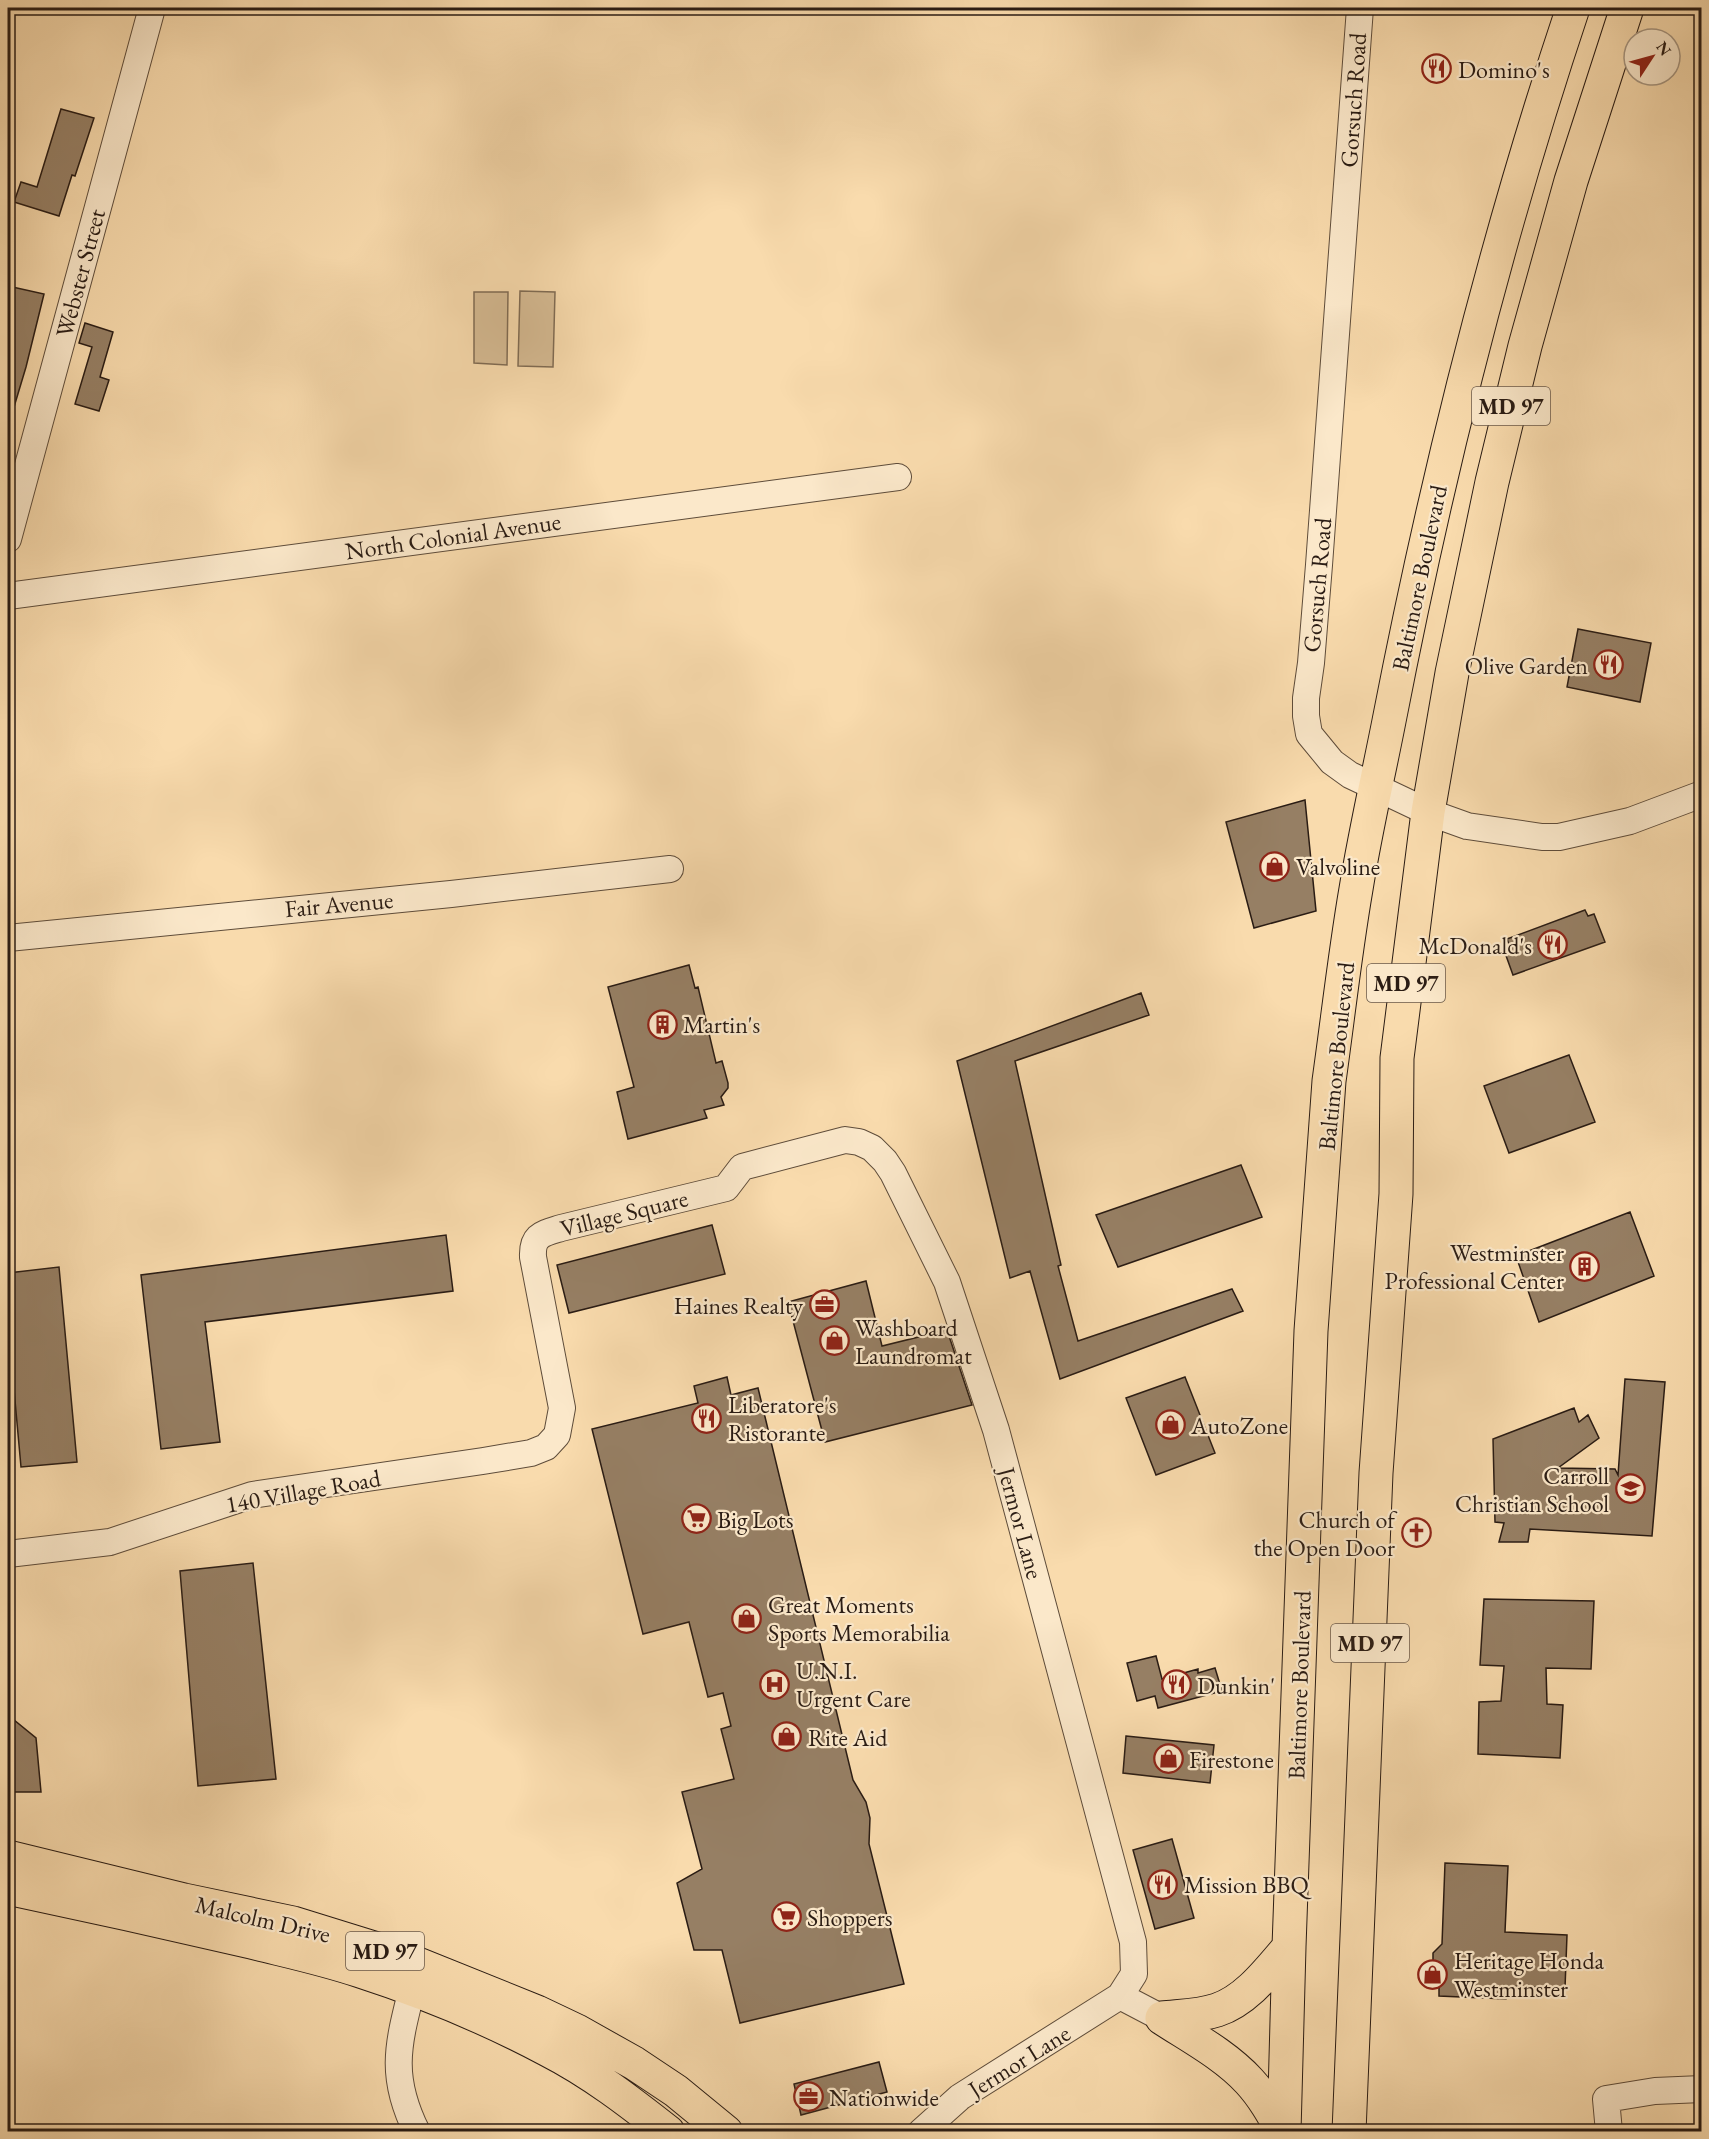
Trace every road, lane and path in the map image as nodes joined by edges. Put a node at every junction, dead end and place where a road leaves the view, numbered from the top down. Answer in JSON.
{"nodes":[{"id":1,"x":152,"y":8,"type":"edge"},
{"id":2,"x":1360,"y":8,"type":"edge"},
{"id":3,"x":1573,"y":8,"type":"edge"},
{"id":4,"x":1627,"y":8,"type":"edge"},
{"id":5,"x":898,"y":477,"type":"dead end"},
{"id":6,"x":8,"y":539,"type":"edge"},
{"id":7,"x":8,"y":596,"type":"edge"},
{"id":8,"x":1375,"y":787,"type":"junction"},
{"id":9,"x":1701,"y":794,"type":"edge"},
{"id":10,"x":1428,"y":812,"type":"junction"},
{"id":11,"x":670,"y":870,"type":"dead end"},
{"id":12,"x":8,"y":938,"type":"edge"},
{"id":13,"x":790,"y":1154,"type":"joint"},
{"id":14,"x":531,"y":1453,"type":"joint"},
{"id":15,"x":8,"y":1554,"type":"edge"},
{"id":16,"x":8,"y":1857,"type":"edge"},
{"id":17,"x":8,"y":1888,"type":"edge"},
{"id":18,"x":1289,"y":1947,"type":"junction"},
{"id":19,"x":412,"y":1989,"type":"junction"},
{"id":20,"x":1120,"y":1996,"type":"junction"},
{"id":21,"x":1162,"y":2018,"type":"junction"},
{"id":22,"x":1701,"y":2089,"type":"edge"},
{"id":23,"x":417,"y":2132,"type":"edge"},
{"id":24,"x":668,"y":2132,"type":"edge"},
{"id":25,"x":726,"y":2132,"type":"edge"},
{"id":26,"x":921,"y":2132,"type":"edge"},
{"id":27,"x":1283,"y":2132,"type":"edge"},
{"id":28,"x":1350,"y":2132,"type":"edge"},
{"id":29,"x":1609,"y":2132,"type":"edge"}],
"edges":[{"from":1,"to":6,"type":"street","name":"Webster Street"},
{"from":2,"to":8,"type":"street","name":"Gorsuch Road"},
{"from":3,"to":8,"type":"main road","name":"Baltimore Boulevard","number":"MD 97"},
{"from":4,"to":10,"type":"main road","number":"MD 97"},
{"from":5,"to":7,"type":"street","name":"North Colonial Avenue"},
{"from":8,"to":10,"type":"street","name":"Gorsuch Road"},
{"from":8,"to":18,"type":"main road","name":"Baltimore Boulevard","number":"MD 97"},
{"from":9,"to":10,"type":"street","name":"Gorsuch Road"},
{"from":10,"to":28,"type":"main road","number":"MD 97"},
{"from":11,"to":12,"type":"street","name":"Fair Avenue"},
{"from":13,"to":14,"type":"street","name":"Village Square"},
{"from":13,"to":20,"type":"street","name":"Jermor Lane"},
{"from":14,"to":15,"type":"street","name":"140 Village Road"},
{"from":16,"to":25,"type":"main road","name":"Malcolm Drive","number":"MD 97"},
{"from":17,"to":19,"type":"main road","name":"Malcolm Drive","number":"MD 97"},
{"from":18,"to":21,"type":"main road"},
{"from":18,"to":27,"type":"main road","name":"Baltimore Boulevard","number":"MD 97"},
{"from":19,"to":23,"type":"street"},
{"from":19,"to":24,"type":"main road","name":"Malcolm Drive","number":"MD 97"},
{"from":20,"to":21,"type":"street"},
{"from":20,"to":26,"type":"street","name":"Jermor Lane"},
{"from":21,"to":27,"type":"main road"},
{"from":22,"to":29,"type":"street"}]}
